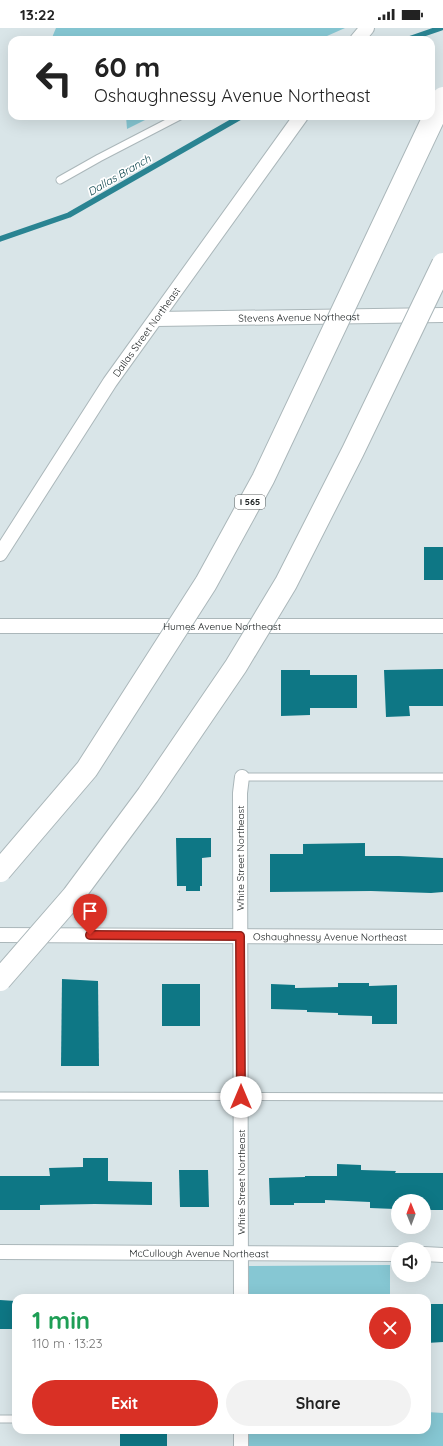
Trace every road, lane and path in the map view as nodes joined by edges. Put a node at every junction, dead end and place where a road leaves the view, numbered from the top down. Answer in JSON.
{"nodes":[{"id":1,"x":443,"y":98,"type":"edge"},
{"id":2,"x":435,"y":115,"type":"edge"},
{"id":3,"x":172,"y":120,"type":"edge"},
{"id":4,"x":298,"y":120,"type":"edge"},
{"id":5,"x":433,"y":120,"type":"edge"},
{"id":6,"x":60,"y":180,"type":"dead end"},
{"id":7,"x":443,"y":264,"type":"edge"},
{"id":8,"x":443,"y":316,"type":"edge"},
{"id":9,"x":156,"y":319,"type":"junction"},
{"id":10,"x":0,"y":554,"type":"edge"},
{"id":11,"x":0,"y":626,"type":"edge"},
{"id":12,"x":443,"y":626,"type":"edge"},
{"id":13,"x":242,"y":777,"type":"joint"},
{"id":14,"x":443,"y":777,"type":"edge"},
{"id":15,"x":0,"y":872,"type":"edge"},
{"id":16,"x":0,"y":935,"type":"edge"},
{"id":17,"x":240,"y":936,"type":"junction"},
{"id":18,"x":443,"y":937,"type":"edge"},
{"id":19,"x":0,"y":980,"type":"edge"},
{"id":20,"x":0,"y":1096,"type":"edge"},
{"id":21,"x":241,"y":1097,"type":"junction"},
{"id":22,"x":443,"y":1097,"type":"edge"},
{"id":23,"x":0,"y":1252,"type":"edge"},
{"id":24,"x":241,"y":1254,"type":"junction"},
{"id":25,"x":391,"y":1254,"type":"edge"},
{"id":26,"x":431,"y":1254,"type":"edge"},
{"id":27,"x":443,"y":1255,"type":"edge"},
{"id":28,"x":241,"y":1294,"type":"edge"},
{"id":29,"x":0,"y":1419,"type":"edge"},
{"id":30,"x":12,"y":1419,"type":"edge"},
{"id":31,"x":241,"y":1434,"type":"edge"},
{"id":32,"x":242,"y":1446,"type":"edge"}],
"edges":[{"from":1,"to":2,"type":"highway","number":"I 565","bridge":true},
{"from":3,"to":6,"type":"lane"},
{"from":4,"to":9,"type":"street","name":"Dallas Street Northeast"},
{"from":5,"to":15,"type":"highway","number":"I 565","bridge":true},
{"from":7,"to":19,"type":"highway","bridge":true},
{"from":8,"to":9,"type":"street","name":"Stevens Avenue Northeast"},
{"from":9,"to":10,"type":"street","name":"Dallas Street Northeast"},
{"from":11,"to":12,"type":"street","name":"Humes Avenue Northeast"},
{"from":13,"to":14,"type":"lane"},
{"from":13,"to":17,"type":"street","name":"White Street Northeast"},
{"from":16,"to":17,"type":"street","name":"Oshaughnessy Avenue Northeast"},
{"from":17,"to":18,"type":"street","name":"Oshaughnessy Avenue Northeast"},
{"from":17,"to":21,"type":"street","name":"White Street Northeast"},
{"from":20,"to":21,"type":"lane"},
{"from":21,"to":22,"type":"lane"},
{"from":21,"to":24,"type":"street","name":"White Street Northeast"},
{"from":23,"to":24,"type":"street","name":"McCullough Avenue Northeast"},
{"from":24,"to":25,"type":"street","name":"McCullough Avenue Northeast"},
{"from":24,"to":28,"type":"street","name":"White Street Northeast"},
{"from":26,"to":27,"type":"street"},
{"from":29,"to":30,"type":"lane"},
{"from":31,"to":32,"type":"street"}]}
